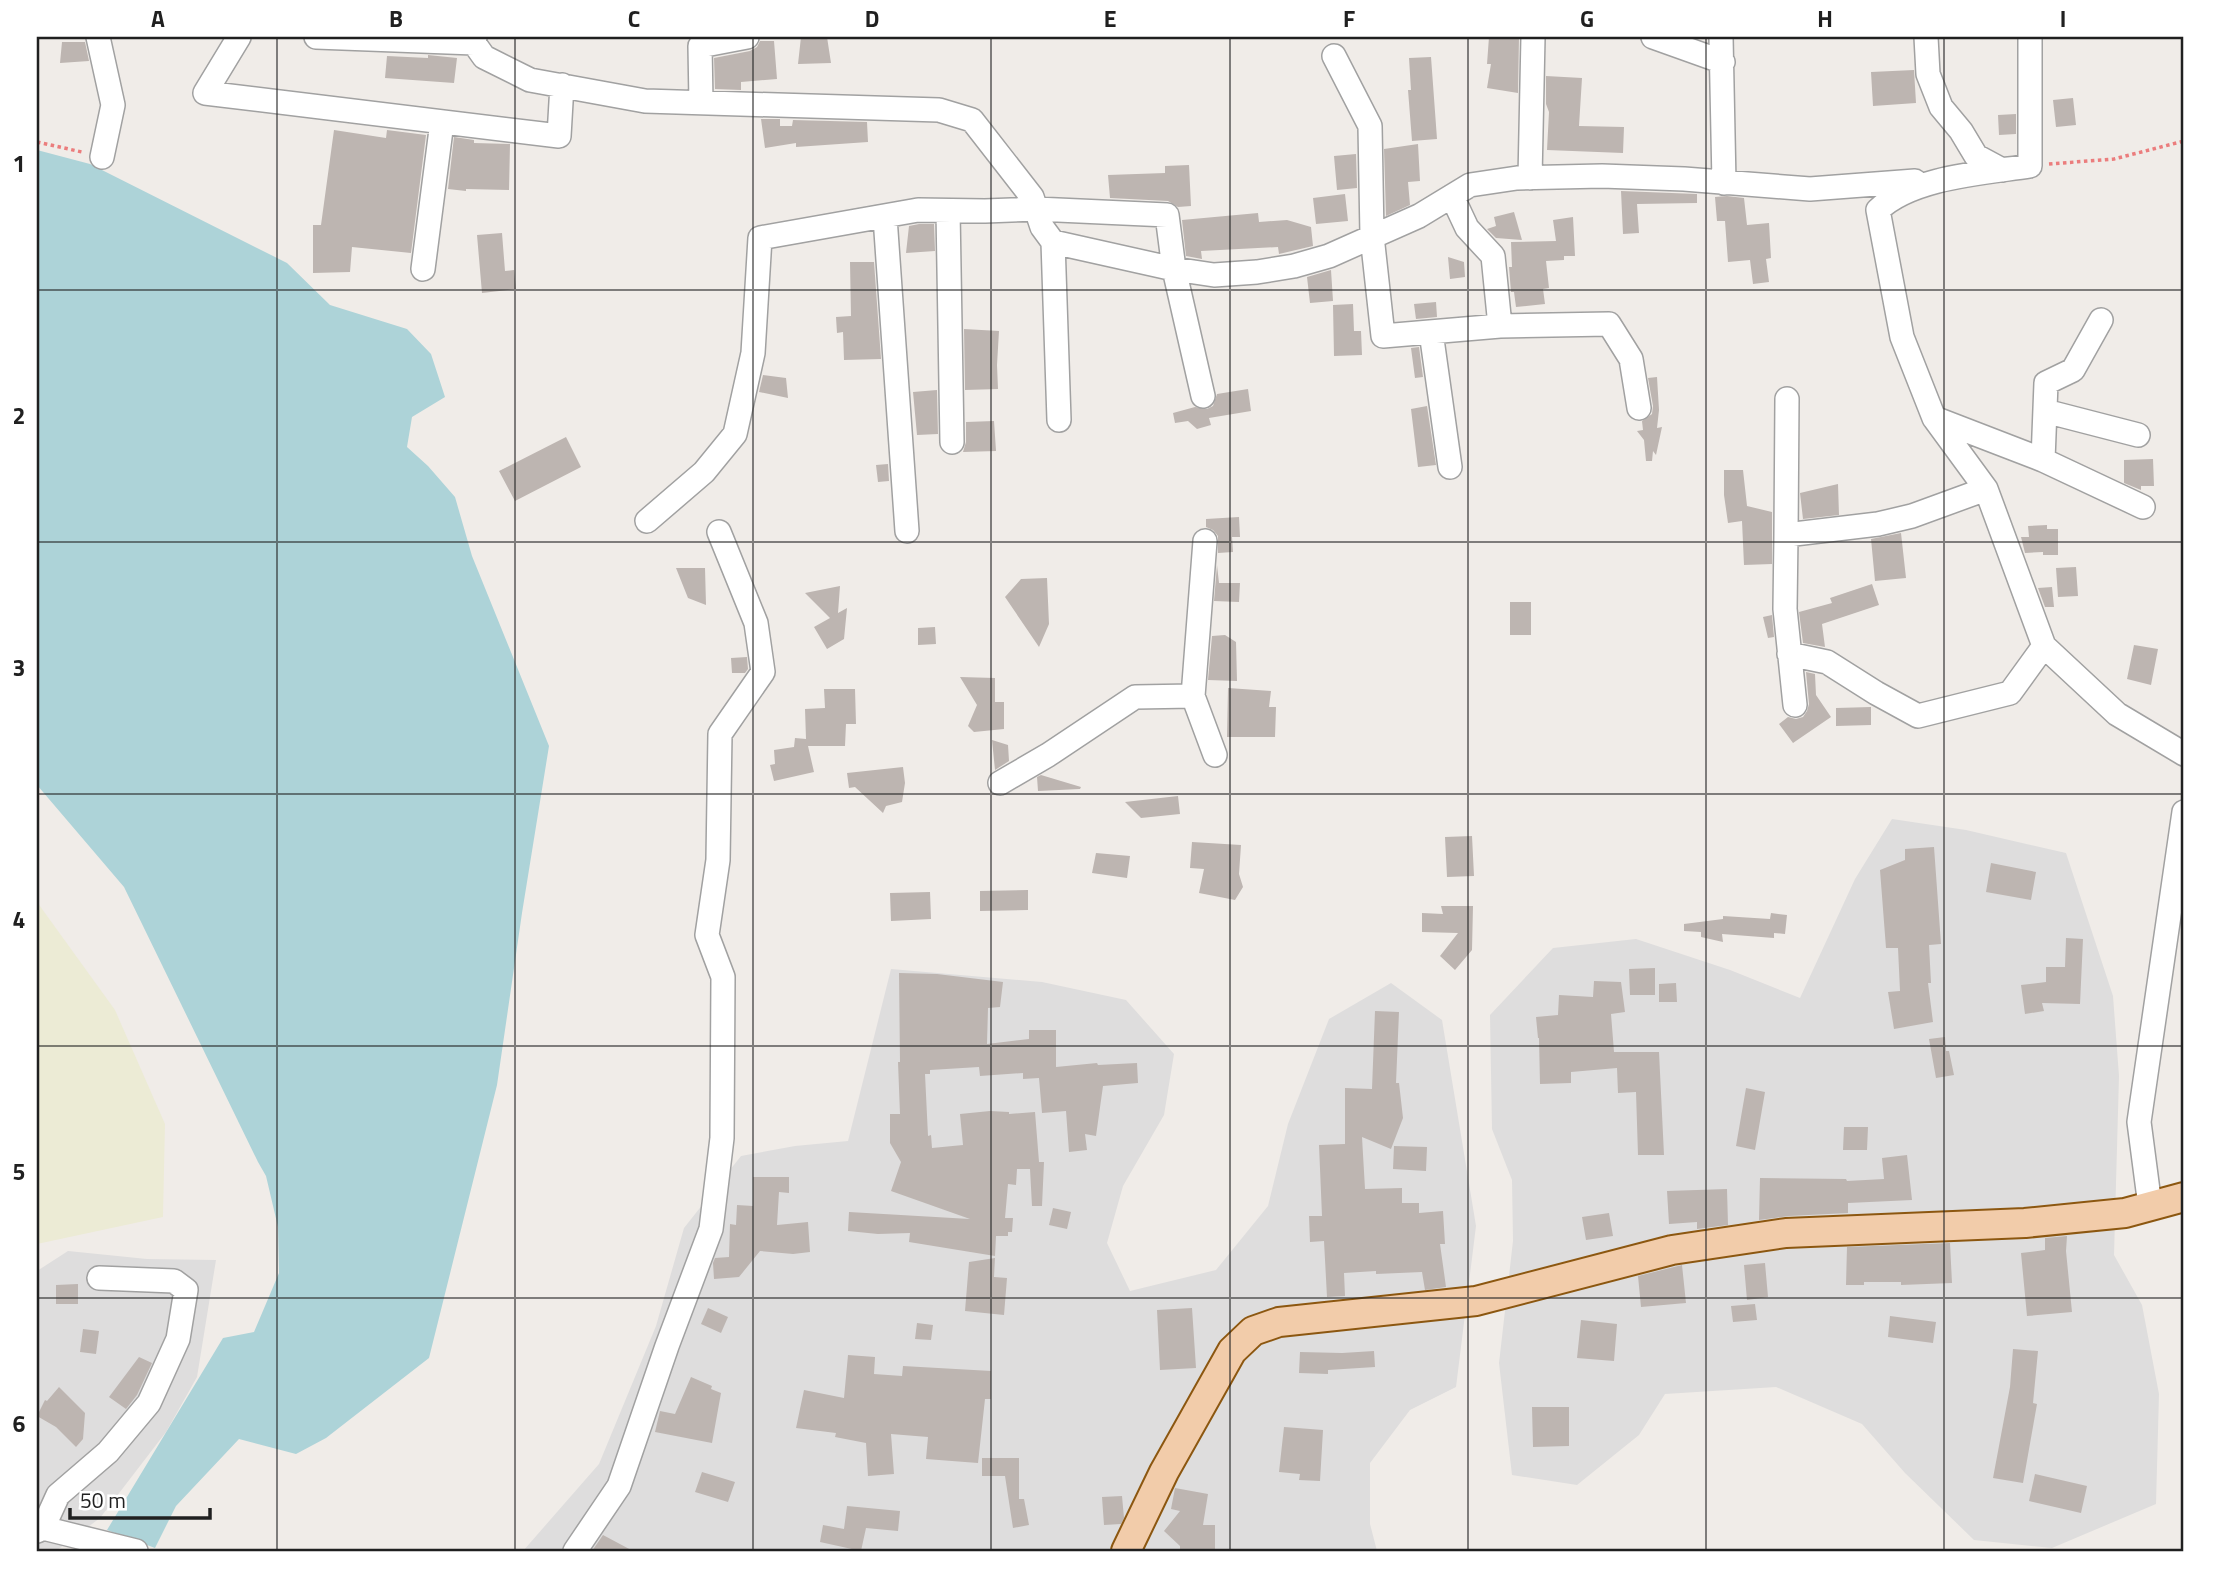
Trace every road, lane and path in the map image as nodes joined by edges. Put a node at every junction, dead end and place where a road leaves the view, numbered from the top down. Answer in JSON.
{"nodes":[{"id":1,"x":98,"y":37,"type":"edge"},
{"id":2,"x":239,"y":37,"type":"edge"},
{"id":3,"x":316,"y":37,"type":"edge"},
{"id":4,"x":747,"y":37,"type":"edge"},
{"id":5,"x":1533,"y":37,"type":"edge"},
{"id":6,"x":1653,"y":37,"type":"edge"},
{"id":7,"x":1721,"y":37,"type":"edge"},
{"id":8,"x":1926,"y":37,"type":"edge"},
{"id":9,"x":2030,"y":37,"type":"edge"},
{"id":10,"x":474,"y":40,"type":"edge"},
{"id":11,"x":1334,"y":56,"type":"dead end"},
{"id":12,"x":1723,"y":62,"type":"junction"},
{"id":13,"x":562,"y":85,"type":"junction"},
{"id":14,"x":701,"y":102,"type":"junction"},
{"id":15,"x":442,"y":122,"type":"junction"},
{"id":16,"x":2184,"y":141,"type":"edge"},
{"id":17,"x":37,"y":142,"type":"edge"},
{"id":18,"x":102,"y":157,"type":"joint"},
{"id":19,"x":2030,"y":166,"type":"junction"},
{"id":20,"x":2002,"y":170,"type":"junction"},
{"id":21,"x":1530,"y":178,"type":"junction"},
{"id":22,"x":1940,"y":180,"type":"junction"},
{"id":23,"x":1724,"y":183,"type":"junction"},
{"id":24,"x":1452,"y":196,"type":"junction"},
{"id":25,"x":1034,"y":203,"type":"junction"},
{"id":26,"x":948,"y":211,"type":"junction"},
{"id":27,"x":886,"y":217,"type":"junction"},
{"id":28,"x":1372,"y":236,"type":"junction"},
{"id":29,"x":1053,"y":242,"type":"junction"},
{"id":30,"x":423,"y":269,"type":"dead end"},
{"id":31,"x":1174,"y":269,"type":"junction"},
{"id":32,"x":2101,"y":320,"type":"dead end"},
{"id":33,"x":1500,"y":326,"type":"junction"},
{"id":34,"x":1431,"y":332,"type":"junction"},
{"id":35,"x":1203,"y":396,"type":"dead end"},
{"id":36,"x":1787,"y":399,"type":"dead end"},
{"id":37,"x":1639,"y":408,"type":"dead end"},
{"id":38,"x":2045,"y":411,"type":"junction"},
{"id":39,"x":1934,"y":418,"type":"junction"},
{"id":40,"x":1059,"y":420,"type":"dead end"},
{"id":41,"x":2138,"y":435,"type":"dead end"},
{"id":42,"x":952,"y":442,"type":"dead end"},
{"id":43,"x":2043,"y":460,"type":"junction"},
{"id":44,"x":1450,"y":467,"type":"dead end"},
{"id":45,"x":1986,"y":489,"type":"junction"},
{"id":46,"x":2143,"y":507,"type":"dead end"},
{"id":47,"x":647,"y":522,"type":"dead end"},
{"id":48,"x":907,"y":531,"type":"dead end"},
{"id":49,"x":719,"y":532,"type":"dead end"},
{"id":50,"x":1786,"y":535,"type":"junction"},
{"id":51,"x":1205,"y":541,"type":"dead end"},
{"id":52,"x":2045,"y":646,"type":"junction"},
{"id":53,"x":1789,"y":654,"type":"junction"},
{"id":54,"x":1193,"y":696,"type":"junction"},
{"id":55,"x":1795,"y":705,"type":"dead end"},
{"id":56,"x":2184,"y":754,"type":"edge"},
{"id":57,"x":1215,"y":755,"type":"dead end"},
{"id":58,"x":1000,"y":783,"type":"dead end"},
{"id":59,"x":2184,"y":813,"type":"edge"},
{"id":60,"x":2184,"y":1197,"type":"edge"},
{"id":61,"x":2150,"y":1206,"type":"junction"},
{"id":62,"x":99,"y":1278,"type":"dead end"},
{"id":63,"x":40,"y":1530,"type":"edge"},
{"id":64,"x":136,"y":1551,"type":"edge"},
{"id":65,"x":575,"y":1551,"type":"edge"},
{"id":66,"x":1126,"y":1551,"type":"edge"}],
"edges":[{"from":1,"to":18,"type":"street"},
{"from":2,"to":15,"type":"street"},
{"from":3,"to":10,"type":"street"},
{"from":4,"to":14,"type":"street"},
{"from":5,"to":21,"type":"street"},
{"from":6,"to":12,"type":"street"},
{"from":7,"to":12,"type":"street"},
{"from":8,"to":20,"type":"street"},
{"from":9,"to":19,"type":"street"},
{"from":10,"to":13,"type":"street"},
{"from":11,"to":28,"type":"street"},
{"from":12,"to":23,"type":"street"},
{"from":13,"to":14,"type":"street"},
{"from":13,"to":15,"type":"street"},
{"from":14,"to":25,"type":"street"},
{"from":15,"to":30,"type":"street"},
{"from":16,"to":19,"type":"path"},
{"from":17,"to":18,"type":"path"},
{"from":19,"to":20,"type":"street"},
{"from":20,"to":22,"type":"street"},
{"from":21,"to":23,"type":"street"},
{"from":21,"to":24,"type":"street"},
{"from":22,"to":23,"type":"street"},
{"from":22,"to":39,"type":"street"},
{"from":24,"to":28,"type":"street"},
{"from":24,"to":33,"type":"street"},
{"from":25,"to":26,"type":"street"},
{"from":25,"to":29,"type":"street"},
{"from":25,"to":31,"type":"street"},
{"from":26,"to":27,"type":"street"},
{"from":26,"to":42,"type":"street"},
{"from":27,"to":47,"type":"street"},
{"from":27,"to":48,"type":"street"},
{"from":28,"to":31,"type":"street"},
{"from":28,"to":34,"type":"street"},
{"from":29,"to":31,"type":"street"},
{"from":29,"to":40,"type":"street"},
{"from":31,"to":35,"type":"street"},
{"from":32,"to":38,"type":"street"},
{"from":33,"to":34,"type":"street"},
{"from":33,"to":37,"type":"street"},
{"from":34,"to":44,"type":"street"},
{"from":36,"to":50,"type":"street"},
{"from":38,"to":41,"type":"street"},
{"from":38,"to":43,"type":"street"},
{"from":39,"to":43,"type":"street"},
{"from":39,"to":45,"type":"street"},
{"from":43,"to":46,"type":"street"},
{"from":45,"to":50,"type":"street"},
{"from":45,"to":52,"type":"street"},
{"from":49,"to":65,"type":"street"},
{"from":50,"to":53,"type":"street"},
{"from":51,"to":54,"type":"street"},
{"from":52,"to":53,"type":"street"},
{"from":52,"to":56,"type":"street"},
{"from":53,"to":55,"type":"street"},
{"from":54,"to":57,"type":"street"},
{"from":54,"to":58,"type":"street"},
{"from":59,"to":61,"type":"street"},
{"from":60,"to":61,"type":"main road"},
{"from":61,"to":66,"type":"main road"},
{"from":62,"to":63,"type":"street"},
{"from":63,"to":64,"type":"street"}]}
